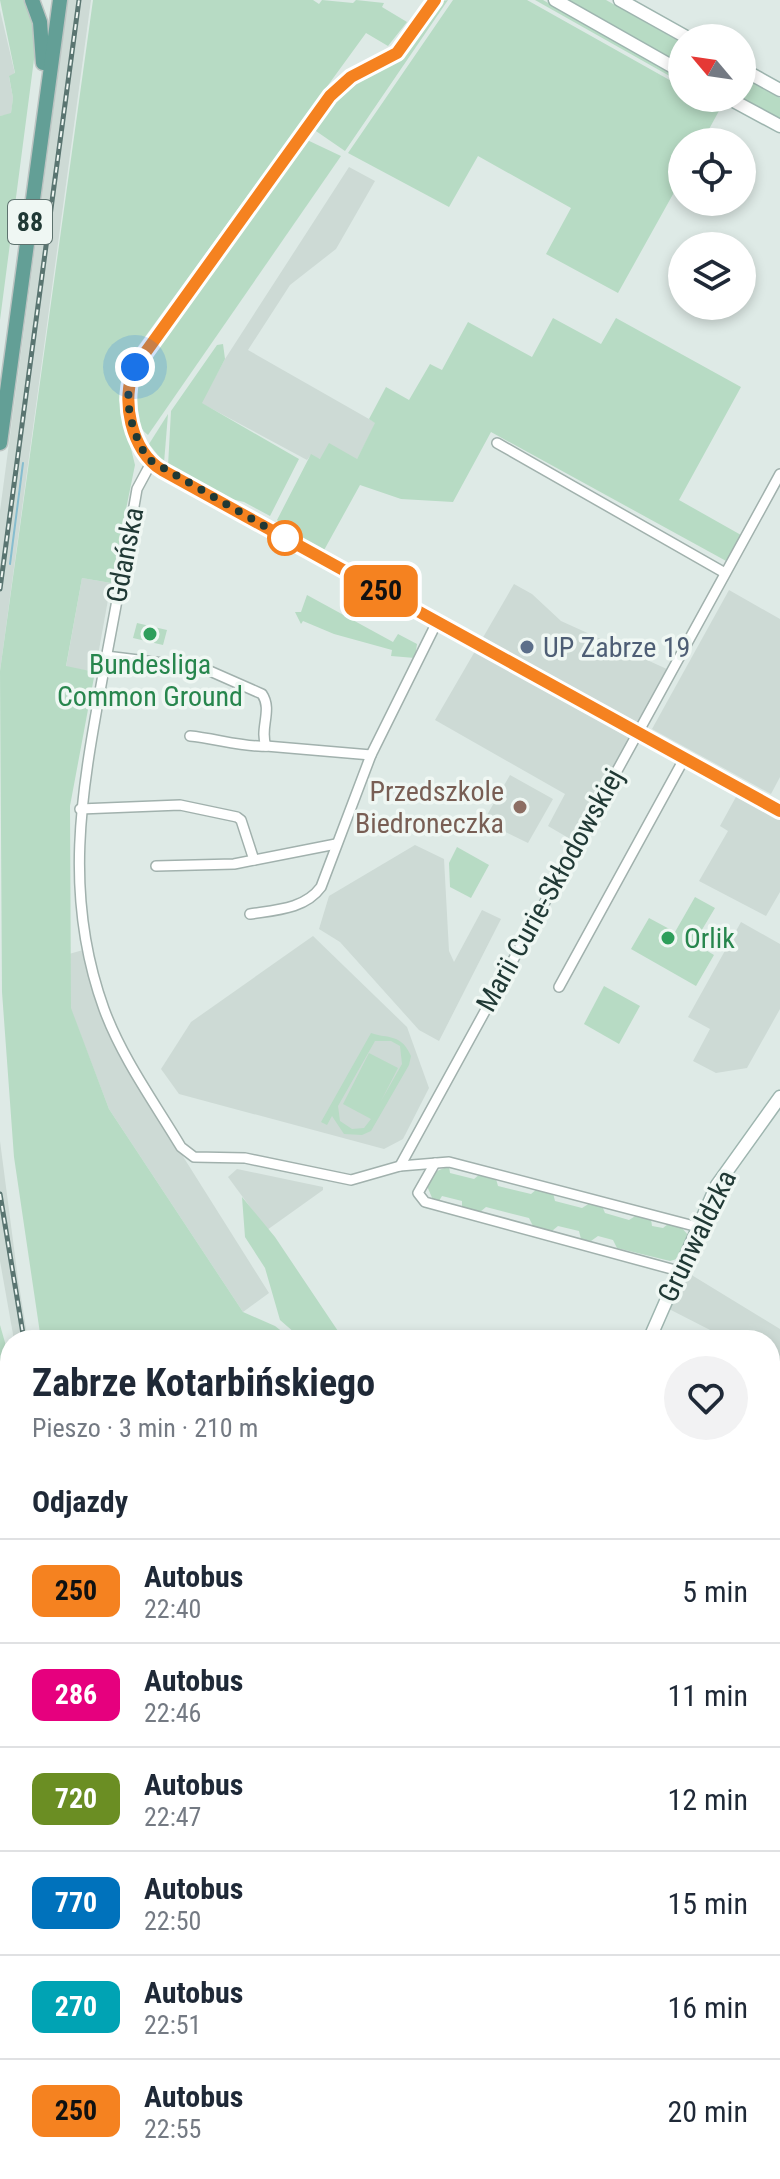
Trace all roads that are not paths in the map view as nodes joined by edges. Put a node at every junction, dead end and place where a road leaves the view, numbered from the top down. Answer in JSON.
{"nodes":[{"id":1,"x":32,"y":0,"type":"edge"},
{"id":2,"x":51,"y":0,"type":"edge"},
{"id":3,"x":60,"y":0,"type":"edge"},
{"id":4,"x":435,"y":0,"type":"edge"},
{"id":5,"x":555,"y":0,"type":"edge"},
{"id":6,"x":620,"y":0,"type":"edge"},
{"id":7,"x":668,"y":27,"type":"edge"},
{"id":8,"x":43,"y":63,"type":"junction"},
{"id":9,"x":668,"y":64,"type":"edge"},
{"id":10,"x":756,"y":77,"type":"edge"},
{"id":11,"x":780,"y":90,"type":"edge"},
{"id":12,"x":752,"y":112,"type":"edge"},
{"id":13,"x":776,"y":126,"type":"edge"},
{"id":14,"x":0,"y":382,"type":"edge"},
{"id":15,"x":0,"y":443,"type":"edge"},
{"id":16,"x":497,"y":443,"type":"dead end"},
{"id":17,"x":151,"y":463,"type":"junction"},
{"id":18,"x":780,"y":474,"type":"edge"},
{"id":19,"x":725,"y":573,"type":"junction"},
{"id":20,"x":437,"y":622,"type":"junction"},
{"id":21,"x":106,"y":656,"type":"junction"},
{"id":22,"x":636,"y":733,"type":"junction"},
{"id":23,"x":190,"y":736,"type":"dead end"},
{"id":24,"x":266,"y":746,"type":"junction"},
{"id":25,"x":371,"y":755,"type":"junction"},
{"id":26,"x":684,"y":759,"type":"junction"},
{"id":27,"x":80,"y":809,"type":"junction"},
{"id":28,"x":780,"y":811,"type":"edge"},
{"id":29,"x":336,"y":844,"type":"junction"},
{"id":30,"x":254,"y":860,"type":"junction"},
{"id":31,"x":156,"y":866,"type":"dead end"},
{"id":32,"x":250,"y":914,"type":"dead end"},
{"id":33,"x":559,"y":987,"type":"dead end"},
{"id":34,"x":780,"y":1097,"type":"edge"},
{"id":35,"x":435,"y":1163,"type":"junction"},
{"id":36,"x":400,"y":1166,"type":"junction"},
{"id":37,"x":698,"y":1227,"type":"junction"},
{"id":38,"x":679,"y":1271,"type":"junction"},
{"id":39,"x":653,"y":1330,"type":"edge"}],
"edges":[{"from":1,"to":8,"type":"main road"},
{"from":2,"to":8,"type":"main road","number":"88"},
{"from":3,"to":15,"type":"main road","number":"88"},
{"from":4,"to":17,"type":"street"},
{"from":5,"to":9,"type":"street"},
{"from":6,"to":7,"type":"street"},
{"from":8,"to":14,"type":"main road","number":"88"},
{"from":10,"to":11,"type":"street"},
{"from":12,"to":13,"type":"street"},
{"from":16,"to":19,"type":"street"},
{"from":17,"to":20,"type":"street"},
{"from":17,"to":21,"type":"street","name":"Gdańska"},
{"from":18,"to":19,"type":"street","name":"Marii Curie-Skłodowskiej"},
{"from":19,"to":22,"type":"street","name":"Marii Curie-Skłodowskiej"},
{"from":20,"to":22,"type":"street"},
{"from":20,"to":25,"type":"street"},
{"from":21,"to":24,"type":"street"},
{"from":21,"to":27,"type":"street","name":"Gdańska"},
{"from":22,"to":26,"type":"street"},
{"from":22,"to":36,"type":"street","name":"Marii Curie-Skłodowskiej"},
{"from":23,"to":24,"type":"street"},
{"from":24,"to":25,"type":"street"},
{"from":25,"to":29,"type":"street"},
{"from":26,"to":28,"type":"street"},
{"from":26,"to":33,"type":"street"},
{"from":27,"to":30,"type":"street"},
{"from":27,"to":36,"type":"street","name":"Gdańska"},
{"from":29,"to":30,"type":"street"},
{"from":29,"to":32,"type":"street"},
{"from":30,"to":31,"type":"street"},
{"from":34,"to":37,"type":"street","name":"Grunwaldzka"},
{"from":35,"to":36,"type":"street"},
{"from":35,"to":37,"type":"street"},
{"from":35,"to":38,"type":"street"},
{"from":37,"to":38,"type":"street","name":"Grunwaldzka"},
{"from":38,"to":39,"type":"street","name":"Grunwaldzka"}]}
